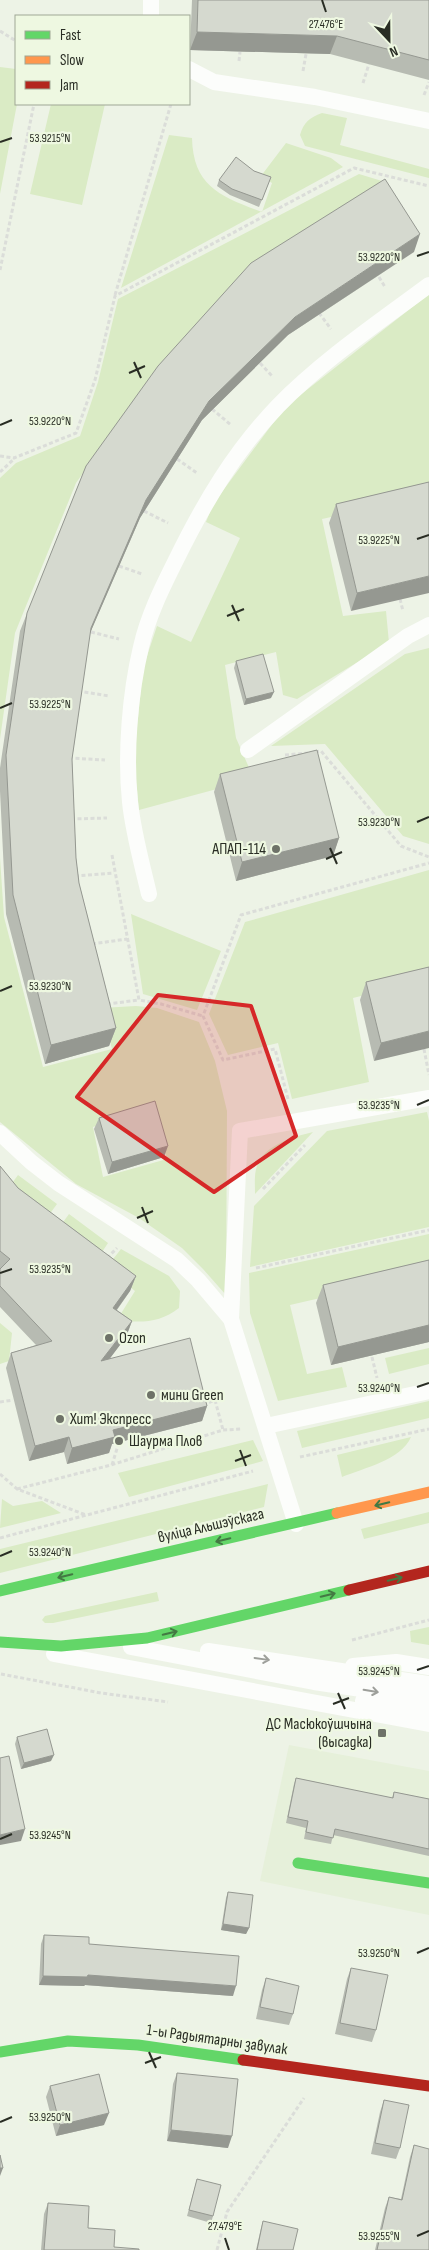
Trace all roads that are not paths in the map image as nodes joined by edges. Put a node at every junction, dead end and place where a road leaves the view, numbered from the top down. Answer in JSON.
{"nodes":[{"id":1,"x":151,"y":0,"type":"edge"},
{"id":2,"x":151,"y":15,"type":"edge"},
{"id":3,"x":190,"y":70,"type":"edge"},
{"id":4,"x":429,"y":121,"type":"edge"},
{"id":5,"x":429,"y":286,"type":"edge"},
{"id":6,"x":429,"y":624,"type":"edge"},
{"id":7,"x":248,"y":750,"type":"dead end"},
{"id":8,"x":149,"y":894,"type":"dead end"},
{"id":9,"x":429,"y":1098,"type":"edge"},
{"id":10,"x":0,"y":1133,"type":"edge"},
{"id":11,"x":231,"y":1319,"type":"junction"},
{"id":12,"x":429,"y":1391,"type":"edge"},
{"id":13,"x":266,"y":1426,"type":"junction"},
{"id":14,"x":429,"y":1492,"type":"edge"},
{"id":15,"x":296,"y":1524,"type":"junction"},
{"id":16,"x":429,"y":1570,"type":"edge"},
{"id":17,"x":0,"y":1591,"type":"edge"},
{"id":18,"x":127,"y":1640,"type":"junction"},
{"id":19,"x":99,"y":1642,"type":"junction"},
{"id":20,"x":0,"y":1643,"type":"edge"},
{"id":21,"x":61,"y":1646,"type":"junction"},
{"id":22,"x":429,"y":1667,"type":"edge"},
{"id":23,"x":331,"y":1669,"type":"junction"},
{"id":24,"x":429,"y":1684,"type":"edge"},
{"id":25,"x":429,"y":1700,"type":"edge"},
{"id":26,"x":429,"y":1712,"type":"edge"},
{"id":27,"x":429,"y":1724,"type":"edge"},
{"id":28,"x":298,"y":1863,"type":"dead end"},
{"id":29,"x":429,"y":1883,"type":"edge"},
{"id":30,"x":0,"y":2052,"type":"edge"},
{"id":31,"x":429,"y":2086,"type":"edge"}],
"edges":[{"from":1,"to":2,"type":"lane"},
{"from":3,"to":4,"type":"lane"},
{"from":5,"to":8,"type":"lane"},
{"from":6,"to":7,"type":"lane"},
{"from":9,"to":11,"type":"lane"},
{"from":10,"to":11,"type":"lane"},
{"from":11,"to":13,"type":"lane"},
{"from":12,"to":13,"type":"lane"},
{"from":13,"to":15,"type":"lane"},
{"from":14,"to":15,"type":"main road","name":"вуліца Альшэўскага","one_way":true},
{"from":15,"to":17,"type":"main road","name":"вуліца Альшэўскага","one_way":true},
{"from":18,"to":16,"type":"main road","one_way":true},
{"from":18,"to":19,"type":"main road"},
{"from":18,"to":23,"type":"lane","one_way":true},
{"from":19,"to":21,"type":"main road"},
{"from":19,"to":25,"type":"lane","one_way":true},
{"from":20,"to":21,"type":"main road"},
{"from":20,"to":27,"type":"lane"},
{"from":21,"to":26,"type":"lane"},
{"from":22,"to":23,"type":"lane"},
{"from":23,"to":24,"type":"lane"},
{"from":28,"to":29,"type":"main road"},
{"from":30,"to":31,"type":"main road","name":"1-ы Радыятарны завулак"}]}
